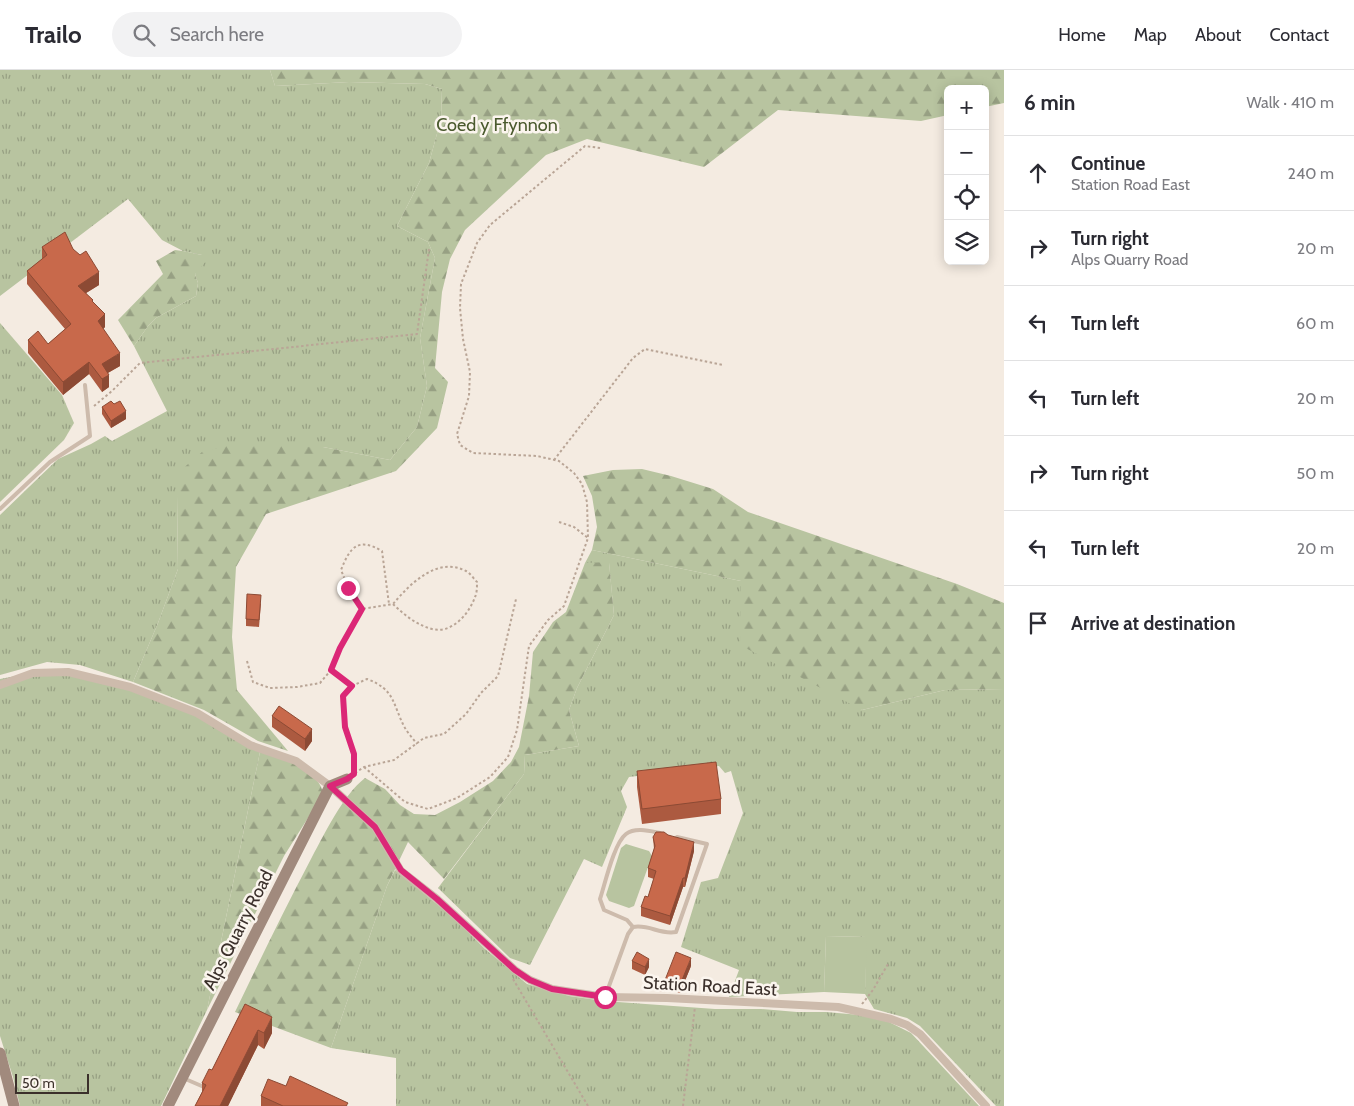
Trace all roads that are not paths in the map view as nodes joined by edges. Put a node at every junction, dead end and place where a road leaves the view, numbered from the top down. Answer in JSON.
{"nodes":[{"id":1,"x":85,"y":385,"type":"dead end"},
{"id":2,"x":0,"y":509,"type":"edge"},
{"id":3,"x":0,"y":685,"type":"edge"},
{"id":4,"x":347,"y":779,"type":"dead end"},
{"id":5,"x":330,"y":786,"type":"junction"},
{"id":6,"x":661,"y":834,"type":"edge"},
{"id":7,"x":670,"y":836,"type":"edge"},
{"id":8,"x":633,"y":927,"type":"junction"},
{"id":9,"x":605,"y":997,"type":"junction"},
{"id":10,"x":0,"y":1053,"type":"edge"},
{"id":11,"x":182,"y":1077,"type":"junction"},
{"id":12,"x":204,"y":1087,"type":"edge"},
{"id":13,"x":14,"y":1106,"type":"edge"},
{"id":14,"x":168,"y":1106,"type":"edge"},
{"id":15,"x":986,"y":1106,"type":"edge"}],
"edges":[{"from":1,"to":2,"type":"lane"},
{"from":3,"to":5,"type":"street","name":"Station Road East"},
{"from":4,"to":5,"type":"street"},
{"from":5,"to":9,"type":"street","name":"Station Road East"},
{"from":5,"to":11,"type":"street","name":"Alps Quarry Road"},
{"from":6,"to":8,"type":"lane"},
{"from":7,"to":8,"type":"lane"},
{"from":8,"to":9,"type":"lane"},
{"from":9,"to":15,"type":"street","name":"Station Road East"},
{"from":10,"to":13,"type":"street"},
{"from":11,"to":12,"type":"lane"},
{"from":11,"to":14,"type":"street","name":"Alps Quarry Road"}]}
